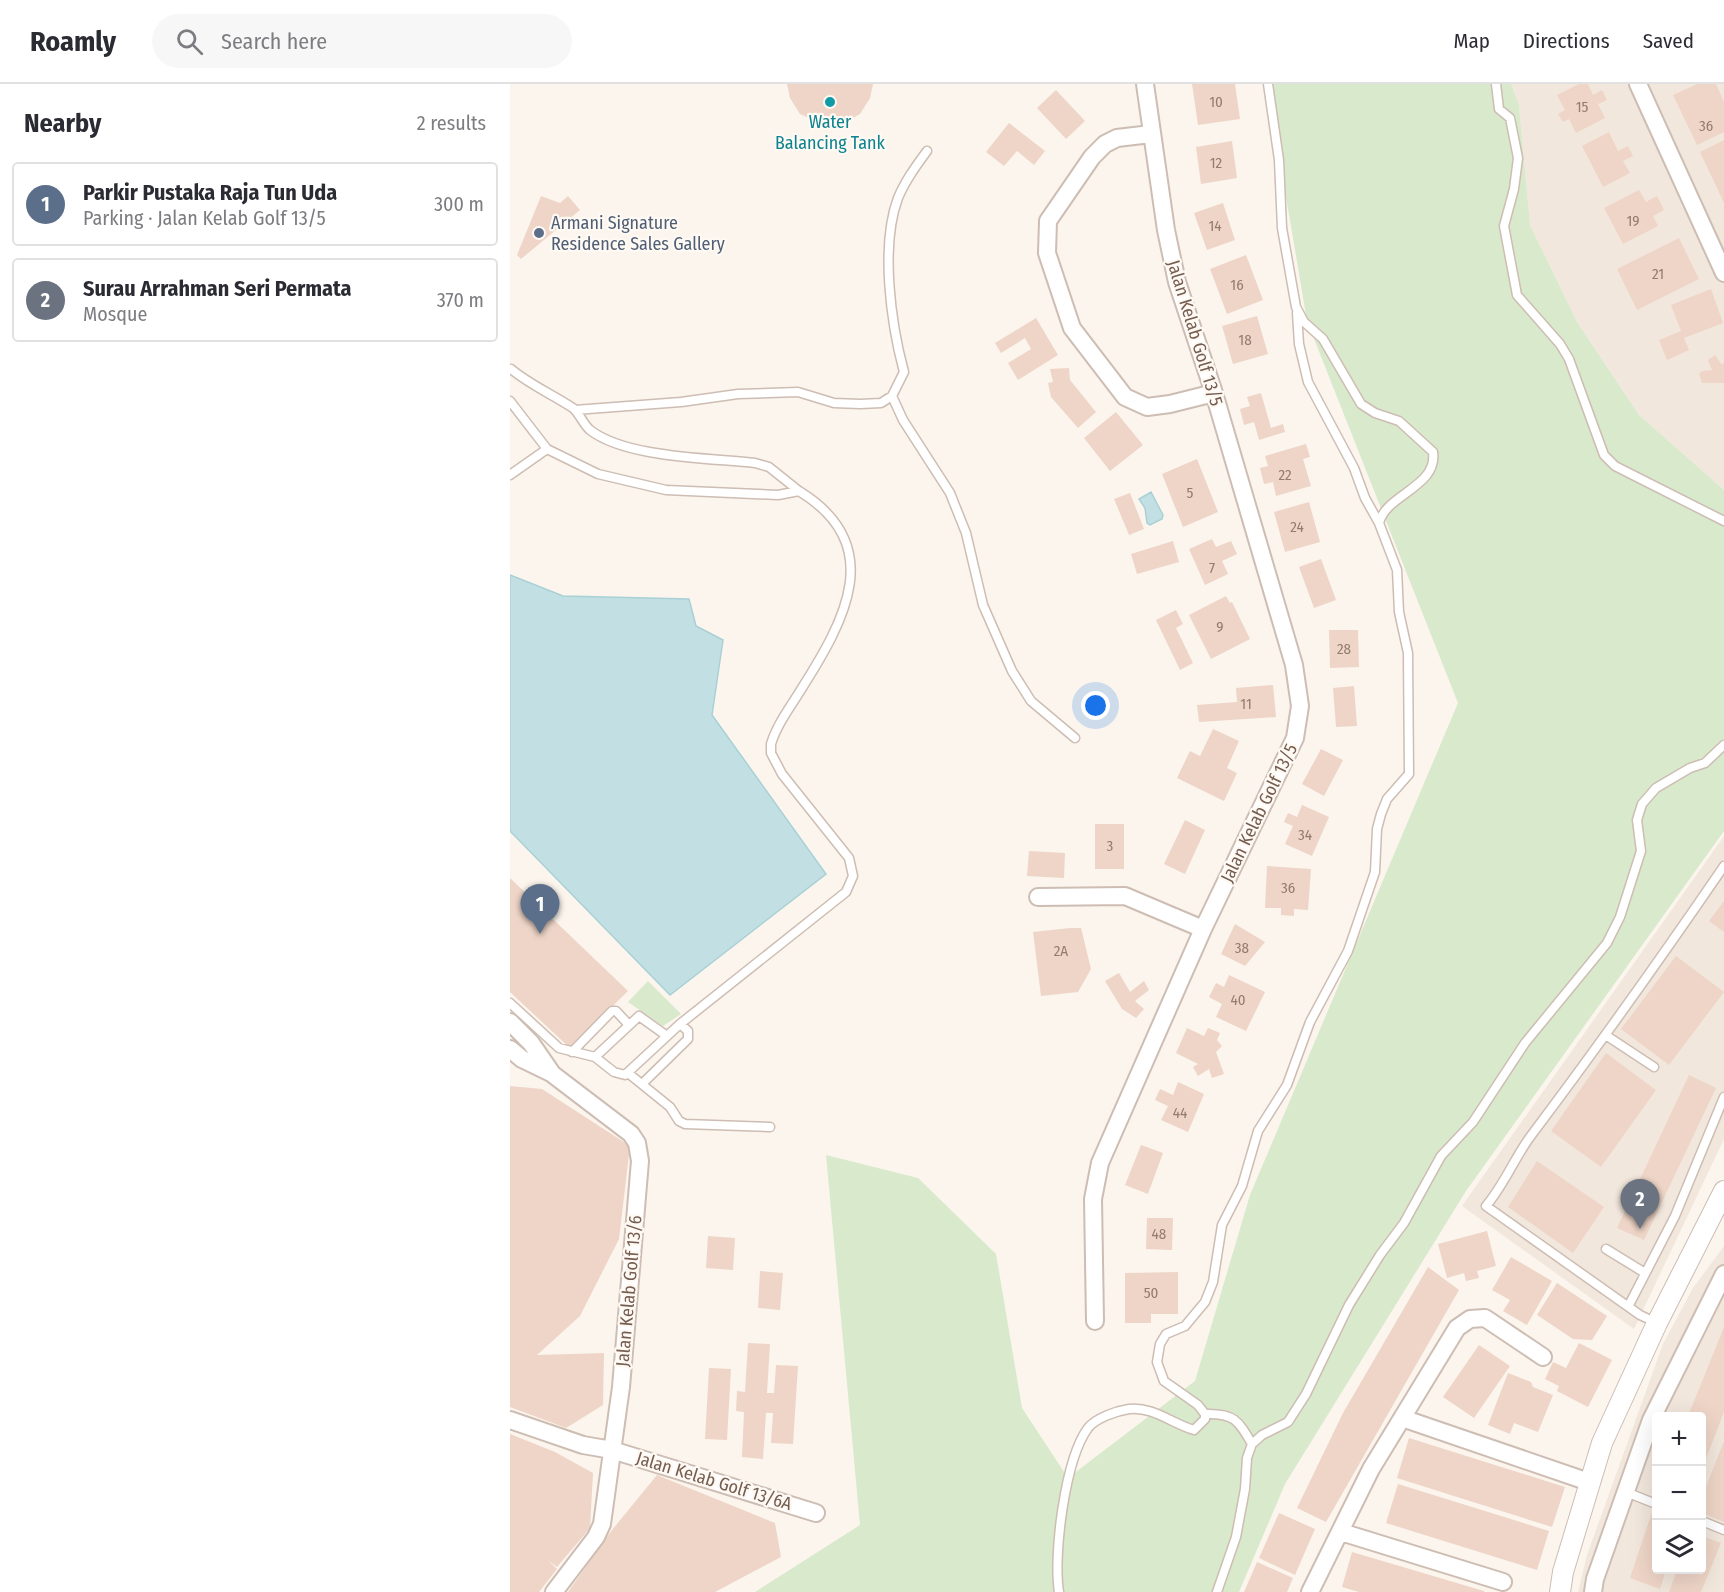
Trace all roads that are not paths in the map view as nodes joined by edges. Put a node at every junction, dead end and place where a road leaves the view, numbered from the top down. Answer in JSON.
{"nodes":[{"id":1,"x":1145,"y":84,"type":"edge"},
{"id":2,"x":1268,"y":84,"type":"edge"},
{"id":3,"x":1496,"y":84,"type":"edge"},
{"id":4,"x":1638,"y":84,"type":"edge"},
{"id":5,"x":1151,"y":134,"type":"junction"},
{"id":6,"x":927,"y":151,"type":"dead end"},
{"id":7,"x":1724,"y":273,"type":"edge"},
{"id":8,"x":1296,"y":306,"type":"junction"},
{"id":9,"x":511,"y":369,"type":"edge"},
{"id":10,"x":1214,"y":393,"type":"junction"},
{"id":11,"x":892,"y":396,"type":"junction"},
{"id":12,"x":510,"y":401,"type":"edge"},
{"id":13,"x":575,"y":410,"type":"junction"},
{"id":14,"x":547,"y":449,"type":"junction"},
{"id":15,"x":510,"y":475,"type":"edge"},
{"id":16,"x":799,"y":491,"type":"junction"},
{"id":17,"x":1724,"y":521,"type":"edge"},
{"id":18,"x":1379,"y":523,"type":"junction"},
{"id":19,"x":1075,"y":738,"type":"dead end"},
{"id":20,"x":1724,"y":745,"type":"edge"},
{"id":21,"x":1724,"y":867,"type":"edge"},
{"id":22,"x":1038,"y":897,"type":"dead end"},
{"id":23,"x":1203,"y":929,"type":"junction"},
{"id":24,"x":510,"y":1002,"type":"edge"},
{"id":25,"x":510,"y":1022,"type":"edge"},
{"id":26,"x":680,"y":1024,"type":"junction"},
{"id":27,"x":629,"y":1025,"type":"junction"},
{"id":28,"x":667,"y":1036,"type":"junction"},
{"id":29,"x":1607,"y":1036,"type":"junction"},
{"id":30,"x":510,"y":1049,"type":"edge"},
{"id":31,"x":572,"y":1052,"type":"junction"},
{"id":32,"x":595,"y":1057,"type":"junction"},
{"id":33,"x":1654,"y":1067,"type":"dead end"},
{"id":34,"x":551,"y":1073,"type":"junction"},
{"id":35,"x":628,"y":1073,"type":"junction"},
{"id":36,"x":642,"y":1084,"type":"junction"},
{"id":37,"x":1724,"y":1098,"type":"edge"},
{"id":38,"x":770,"y":1127,"type":"dead end"},
{"id":39,"x":1723,"y":1196,"type":"edge"},
{"id":40,"x":1606,"y":1249,"type":"dead end"},
{"id":41,"x":1645,"y":1273,"type":"junction"},
{"id":42,"x":1723,"y":1275,"type":"edge"},
{"id":43,"x":1629,"y":1305,"type":"junction"},
{"id":44,"x":1095,"y":1321,"type":"dead end"},
{"id":45,"x":1657,"y":1323,"type":"junction"},
{"id":46,"x":1543,"y":1357,"type":"dead end"},
{"id":47,"x":1205,"y":1414,"type":"junction"},
{"id":48,"x":1402,"y":1418,"type":"junction"},
{"id":49,"x":510,"y":1420,"type":"edge"},
{"id":50,"x":1252,"y":1444,"type":"junction"},
{"id":51,"x":612,"y":1450,"type":"junction"},
{"id":52,"x":1589,"y":1482,"type":"junction"},
{"id":53,"x":1626,"y":1492,"type":"junction"},
{"id":54,"x":1652,"y":1502,"type":"edge"},
{"id":55,"x":816,"y":1513,"type":"dead end"},
{"id":56,"x":1706,"y":1523,"type":"edge"},
{"id":57,"x":1724,"y":1530,"type":"edge"},
{"id":58,"x":1341,"y":1532,"type":"junction"},
{"id":59,"x":1503,"y":1582,"type":"dead end"},
{"id":60,"x":554,"y":1592,"type":"edge"},
{"id":61,"x":1059,"y":1592,"type":"edge"},
{"id":62,"x":1217,"y":1592,"type":"edge"},
{"id":63,"x":1311,"y":1592,"type":"edge"},
{"id":64,"x":1560,"y":1592,"type":"edge"},
{"id":65,"x":1593,"y":1592,"type":"edge"}],
"edges":[{"from":1,"to":5,"type":"street","name":"Jalan Kelab Golf 13/5"},
{"from":2,"to":8,"type":"lane"},
{"from":3,"to":17,"type":"lane"},
{"from":4,"to":7,"type":"street"},
{"from":5,"to":10,"type":"street","name":"Jalan Kelab Golf 13/5"},
{"from":5,"to":10,"type":"street"},
{"from":6,"to":11,"type":"lane"},
{"from":8,"to":18,"type":"lane"},
{"from":8,"to":18,"type":"lane"},
{"from":9,"to":13,"type":"lane"},
{"from":10,"to":23,"type":"street","name":"Jalan Kelab Golf 13/5"},
{"from":11,"to":13,"type":"lane"},
{"from":11,"to":19,"type":"lane"},
{"from":12,"to":14,"type":"lane"},
{"from":13,"to":16,"type":"lane"},
{"from":14,"to":15,"type":"lane"},
{"from":14,"to":16,"type":"lane"},
{"from":16,"to":26,"type":"lane"},
{"from":18,"to":47,"type":"lane"},
{"from":20,"to":50,"type":"lane"},
{"from":21,"to":29,"type":"lane"},
{"from":22,"to":23,"type":"street"},
{"from":23,"to":44,"type":"street","name":"Jalan Kelab Golf 13/5"},
{"from":24,"to":31,"type":"lane"},
{"from":25,"to":34,"type":"street"},
{"from":26,"to":28,"type":"lane"},
{"from":26,"to":36,"type":"lane"},
{"from":27,"to":28,"type":"lane"},
{"from":27,"to":31,"type":"lane"},
{"from":27,"to":32,"type":"lane"},
{"from":28,"to":35,"type":"lane"},
{"from":29,"to":33,"type":"lane"},
{"from":29,"to":43,"type":"lane"},
{"from":30,"to":34,"type":"street"},
{"from":31,"to":32,"type":"lane"},
{"from":32,"to":35,"type":"lane"},
{"from":34,"to":51,"type":"street","name":"Jalan Kelab Golf 13/6"},
{"from":35,"to":36,"type":"lane"},
{"from":36,"to":38,"type":"lane"},
{"from":37,"to":41,"type":"lane"},
{"from":39,"to":45,"type":"street"},
{"from":40,"to":41,"type":"lane"},
{"from":41,"to":43,"type":"lane"},
{"from":42,"to":53,"type":"street"},
{"from":43,"to":45,"type":"lane"},
{"from":45,"to":52,"type":"street"},
{"from":46,"to":48,"type":"street"},
{"from":47,"to":50,"type":"lane"},
{"from":47,"to":61,"type":"lane"},
{"from":48,"to":52,"type":"street"},
{"from":48,"to":58,"type":"street"},
{"from":49,"to":51,"type":"street","name":"Jalan Kelab Golf 13/6A"},
{"from":50,"to":62,"type":"lane"},
{"from":51,"to":55,"type":"street","name":"Jalan Kelab Golf 13/6A"},
{"from":51,"to":60,"type":"street","name":"Jalan Kelab Golf 13/6"},
{"from":52,"to":64,"type":"street"},
{"from":53,"to":54,"type":"lane"},
{"from":53,"to":65,"type":"street"},
{"from":56,"to":57,"type":"lane"},
{"from":58,"to":59,"type":"street"},
{"from":58,"to":63,"type":"street"}]}
